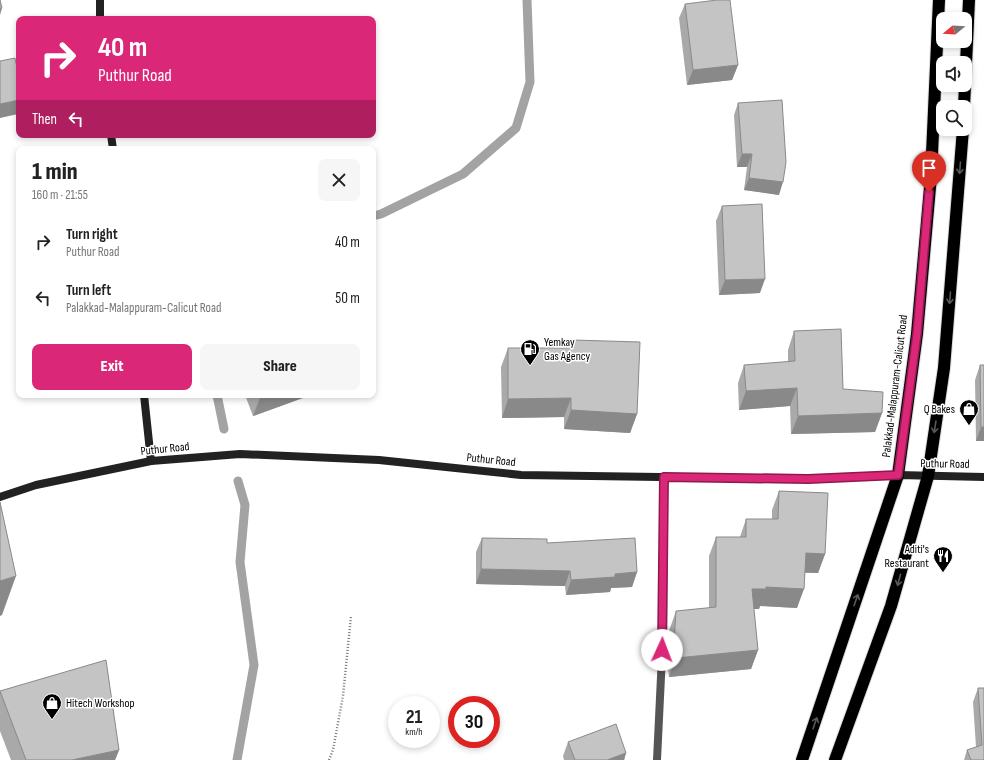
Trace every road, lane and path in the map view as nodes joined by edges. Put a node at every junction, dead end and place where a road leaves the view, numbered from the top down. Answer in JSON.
{"nodes":[{"id":1,"x":100,"y":0,"type":"edge"},
{"id":2,"x":939,"y":0,"type":"edge"},
{"id":3,"x":969,"y":0,"type":"edge"},
{"id":4,"x":100,"y":16,"type":"edge"},
{"id":5,"x":964,"y":100,"type":"edge"},
{"id":6,"x":962,"y":136,"type":"edge"},
{"id":7,"x":144,"y":398,"type":"edge"},
{"id":8,"x":151,"y":461,"type":"junction"},
{"id":9,"x":898,"y":475,"type":"junction"},
{"id":10,"x":928,"y":476,"type":"junction"},
{"id":11,"x":664,"y":477,"type":"junction"},
{"id":12,"x":984,"y":477,"type":"edge"},
{"id":13,"x":0,"y":497,"type":"edge"},
{"id":14,"x":351,"y":616,"type":"dead end"},
{"id":15,"x":329,"y":760,"type":"edge"},
{"id":16,"x":657,"y":760,"type":"edge"},
{"id":17,"x":802,"y":760,"type":"edge"},
{"id":18,"x":835,"y":760,"type":"edge"}],
"edges":[{"from":1,"to":4,"type":"street"},
{"from":2,"to":9,"type":"highway","name":"Palakkad-Malappuram-Calicut Road"},
{"from":3,"to":5,"type":"highway"},
{"from":6,"to":10,"type":"highway","one_way":true},
{"from":7,"to":8,"type":"street"},
{"from":8,"to":11,"type":"street","name":"Puthur Road"},
{"from":8,"to":13,"type":"street","name":"Puthur Road"},
{"from":9,"to":10,"type":"street","name":"Puthur Road"},
{"from":9,"to":11,"type":"street","name":"Puthur Road"},
{"from":17,"to":9,"type":"highway","name":"Palakkad-Malappuram-Calicut Road","one_way":true},
{"from":10,"to":12,"type":"street","name":"Puthur Road"},
{"from":10,"to":18,"type":"highway","one_way":true},
{"from":11,"to":16,"type":"street"},
{"from":14,"to":15,"type":"path"}]}
